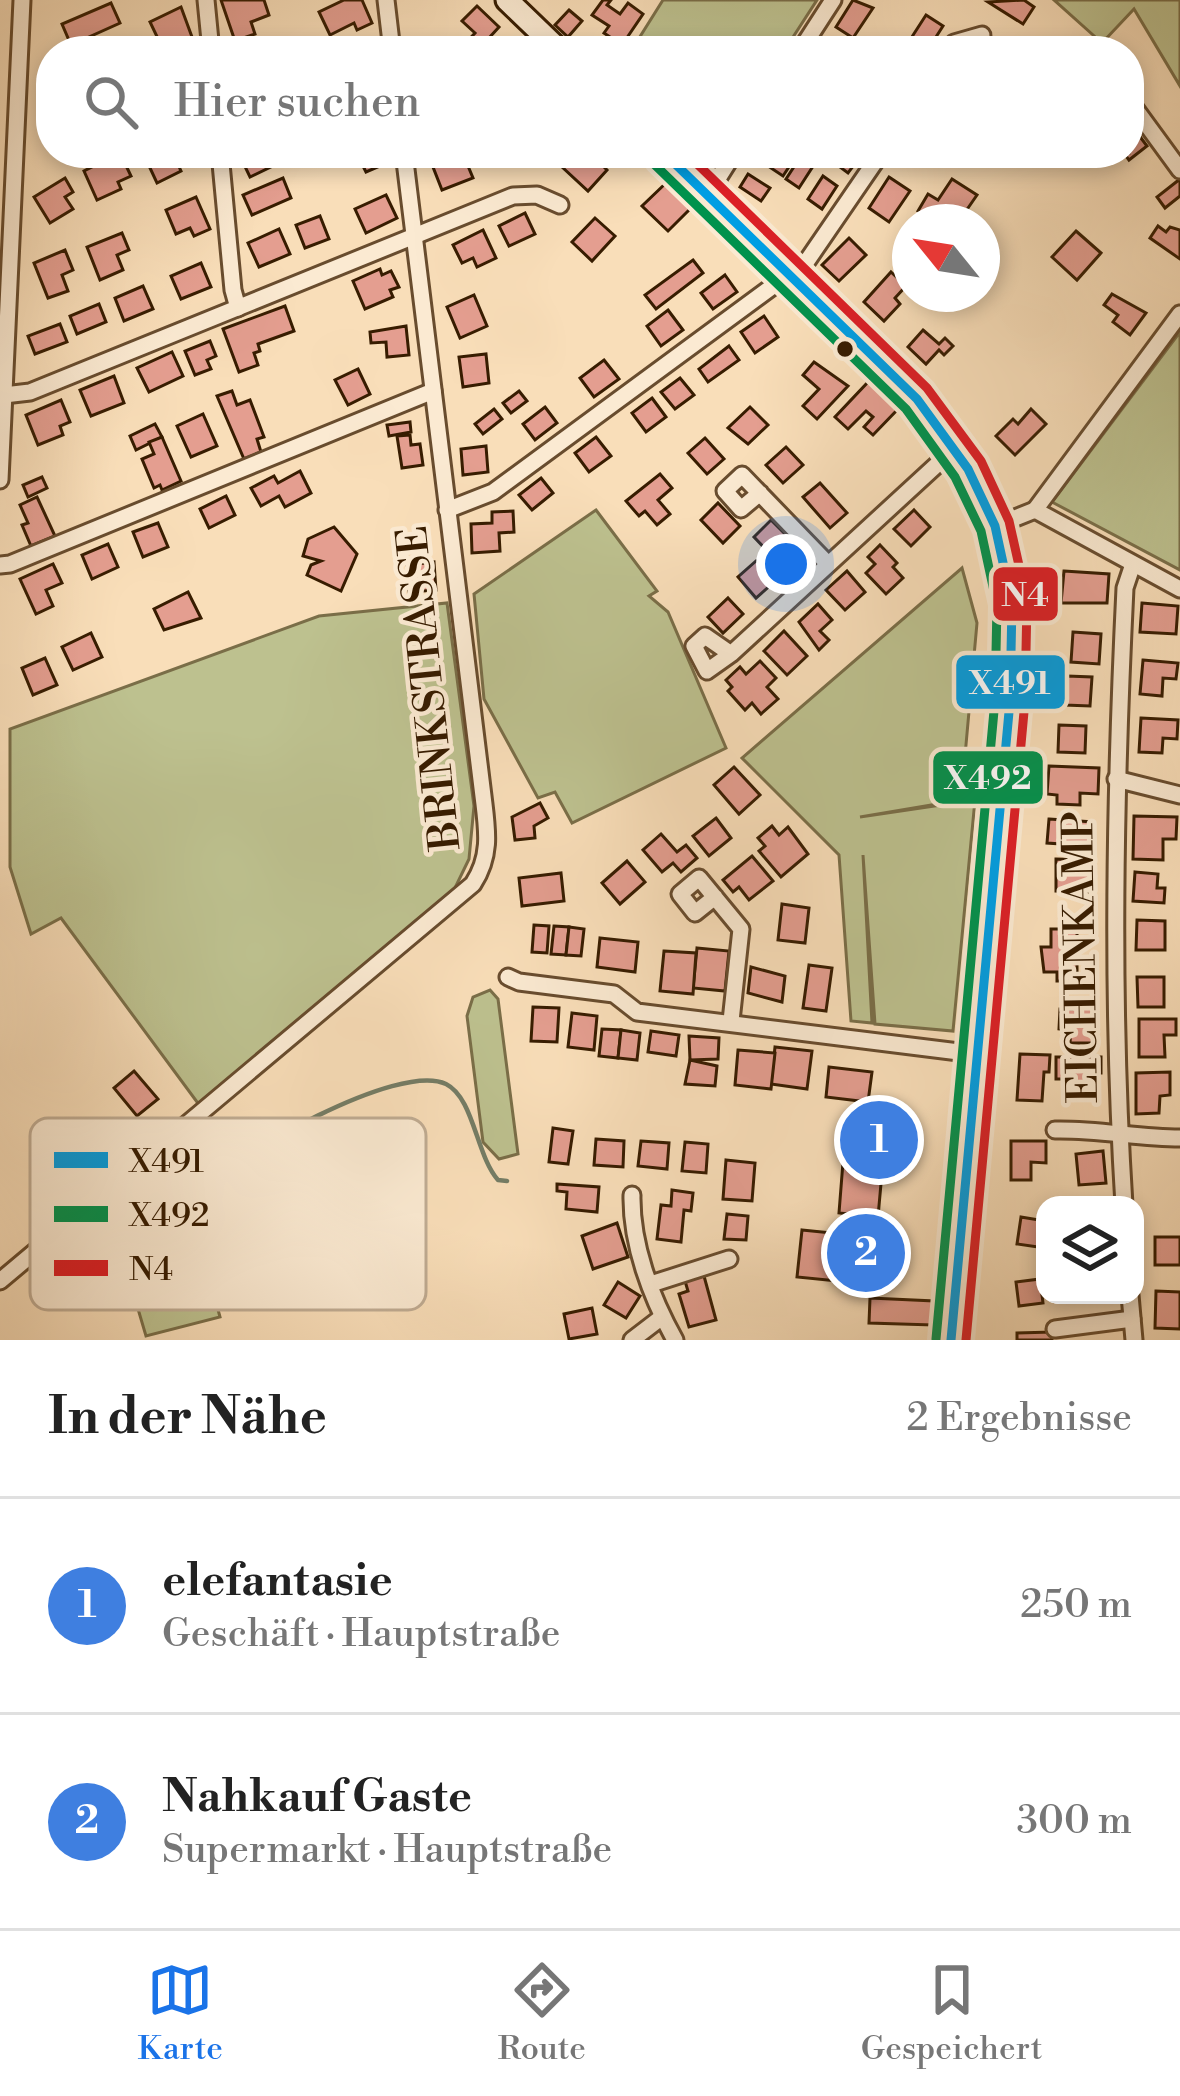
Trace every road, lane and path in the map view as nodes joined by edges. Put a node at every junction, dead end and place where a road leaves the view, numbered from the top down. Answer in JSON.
{"nodes":[{"id":1,"x":22,"y":0,"type":"edge"},
{"id":2,"x":206,"y":0,"type":"edge"},
{"id":3,"x":386,"y":0,"type":"edge"},
{"id":4,"x":507,"y":0,"type":"edge"},
{"id":5,"x":833,"y":0,"type":"edge"},
{"id":6,"x":982,"y":35,"type":"dead end"},
{"id":7,"x":210,"y":36,"type":"edge"},
{"id":8,"x":390,"y":36,"type":"edge"},
{"id":9,"x":544,"y":36,"type":"edge"},
{"id":10,"x":810,"y":36,"type":"edge"},
{"id":11,"x":978,"y":36,"type":"edge"},
{"id":12,"x":1144,"y":121,"type":"edge"},
{"id":13,"x":221,"y":168,"type":"edge"},
{"id":14,"x":406,"y":168,"type":"edge"},
{"id":15,"x":679,"y":168,"type":"edge"},
{"id":16,"x":725,"y":168,"type":"edge"},
{"id":17,"x":870,"y":168,"type":"edge"},
{"id":18,"x":1180,"y":170,"type":"edge"},
{"id":19,"x":707,"y":196,"type":"junction"},
{"id":20,"x":560,"y":205,"type":"dead end"},
{"id":21,"x":413,"y":237,"type":"junction"},
{"id":22,"x":4,"y":239,"type":"edge"},
{"id":23,"x":790,"y":274,"type":"junction"},
{"id":24,"x":238,"y":308,"type":"junction"},
{"id":25,"x":1180,"y":314,"type":"edge"},
{"id":26,"x":434,"y":391,"type":"junction"},
{"id":27,"x":4,"y":395,"type":"junction"},
{"id":28,"x":955,"y":448,"type":"junction"},
{"id":29,"x":0,"y":480,"type":"edge"},
{"id":30,"x":760,"y":493,"type":"dead end"},
{"id":31,"x":447,"y":510,"type":"junction"},
{"id":32,"x":1035,"y":510,"type":"junction"},
{"id":33,"x":995,"y":526,"type":"junction"},
{"id":34,"x":827,"y":563,"type":"junction"},
{"id":35,"x":1133,"y":564,"type":"junction"},
{"id":36,"x":0,"y":565,"type":"edge"},
{"id":37,"x":1180,"y":589,"type":"edge"},
{"id":38,"x":730,"y":654,"type":"dead end"},
{"id":39,"x":1116,"y":779,"type":"junction"},
{"id":40,"x":1180,"y":795,"type":"edge"},
{"id":41,"x":715,"y":897,"type":"dead end"},
{"id":42,"x":508,"y":977,"type":"dead end"},
{"id":43,"x":731,"y":1021,"type":"junction"},
{"id":44,"x":975,"y":1054,"type":"junction"},
{"id":45,"x":194,"y":1118,"type":"edge"},
{"id":46,"x":1055,"y":1130,"type":"dead end"},
{"id":47,"x":1120,"y":1134,"type":"junction"},
{"id":48,"x":1180,"y":1138,"type":"edge"},
{"id":49,"x":632,"y":1195,"type":"dead end"},
{"id":50,"x":1123,"y":1196,"type":"edge"},
{"id":51,"x":30,"y":1256,"type":"edge"},
{"id":52,"x":729,"y":1259,"type":"dead end"},
{"id":53,"x":0,"y":1281,"type":"edge"},
{"id":54,"x":651,"y":1284,"type":"junction"},
{"id":55,"x":1131,"y":1304,"type":"edge"},
{"id":56,"x":662,"y":1317,"type":"junction"},
{"id":57,"x":1132,"y":1319,"type":"junction"},
{"id":58,"x":1055,"y":1328,"type":"dead end"},
{"id":59,"x":632,"y":1340,"type":"edge"},
{"id":60,"x":675,"y":1340,"type":"edge"},
{"id":61,"x":951,"y":1340,"type":"edge"},
{"id":62,"x":1134,"y":1340,"type":"edge"}],
"edges":[{"from":1,"to":22,"type":"street"},
{"from":2,"to":7,"type":"street"},
{"from":3,"to":8,"type":"street"},
{"from":4,"to":9,"type":"street"},
{"from":5,"to":10,"type":"street"},
{"from":6,"to":11,"type":"street"},
{"from":12,"to":18,"type":"street"},
{"from":13,"to":24,"type":"street"},
{"from":14,"to":21,"type":"street","name":"BRINKSTRASSE"},
{"from":15,"to":19,"type":"street"},
{"from":16,"to":19,"type":"street"},
{"from":17,"to":23,"type":"street"},
{"from":19,"to":23,"type":"street"},
{"from":20,"to":21,"type":"street"},
{"from":21,"to":24,"type":"street"},
{"from":21,"to":26,"type":"street","name":"BRINKSTRASSE"},
{"from":22,"to":27,"type":"street"},
{"from":23,"to":28,"type":"street"},
{"from":23,"to":31,"type":"street"},
{"from":24,"to":27,"type":"street"},
{"from":25,"to":32,"type":"street"},
{"from":26,"to":31,"type":"street","name":"BRINKSTRASSE"},
{"from":26,"to":36,"type":"street"},
{"from":27,"to":29,"type":"street"},
{"from":28,"to":33,"type":"street"},
{"from":28,"to":34,"type":"street"},
{"from":30,"to":34,"type":"street"},
{"from":31,"to":45,"type":"street","name":"BRINKSTRASSE"},
{"from":32,"to":33,"type":"street"},
{"from":32,"to":35,"type":"street"},
{"from":33,"to":44,"type":"street"},
{"from":34,"to":38,"type":"street"},
{"from":35,"to":37,"type":"street"},
{"from":35,"to":39,"type":"street","name":"EICHENKAMP"},
{"from":39,"to":40,"type":"street","name":"EICHENKAMP"},
{"from":39,"to":47,"type":"street","name":"EICHENKAMP"},
{"from":41,"to":43,"type":"street"},
{"from":42,"to":43,"type":"street"},
{"from":43,"to":44,"type":"street"},
{"from":44,"to":61,"type":"street"},
{"from":46,"to":47,"type":"street"},
{"from":47,"to":48,"type":"street","name":"EICHENKAMP"},
{"from":47,"to":50,"type":"street","name":"EICHENKAMP"},
{"from":49,"to":54,"type":"street"},
{"from":51,"to":53,"type":"street","name":"BRINKSTRASSE"},
{"from":52,"to":54,"type":"street"},
{"from":54,"to":56,"type":"street"},
{"from":55,"to":57,"type":"street"},
{"from":56,"to":59,"type":"street"},
{"from":56,"to":60,"type":"street"},
{"from":57,"to":58,"type":"street"},
{"from":57,"to":62,"type":"street"}]}
